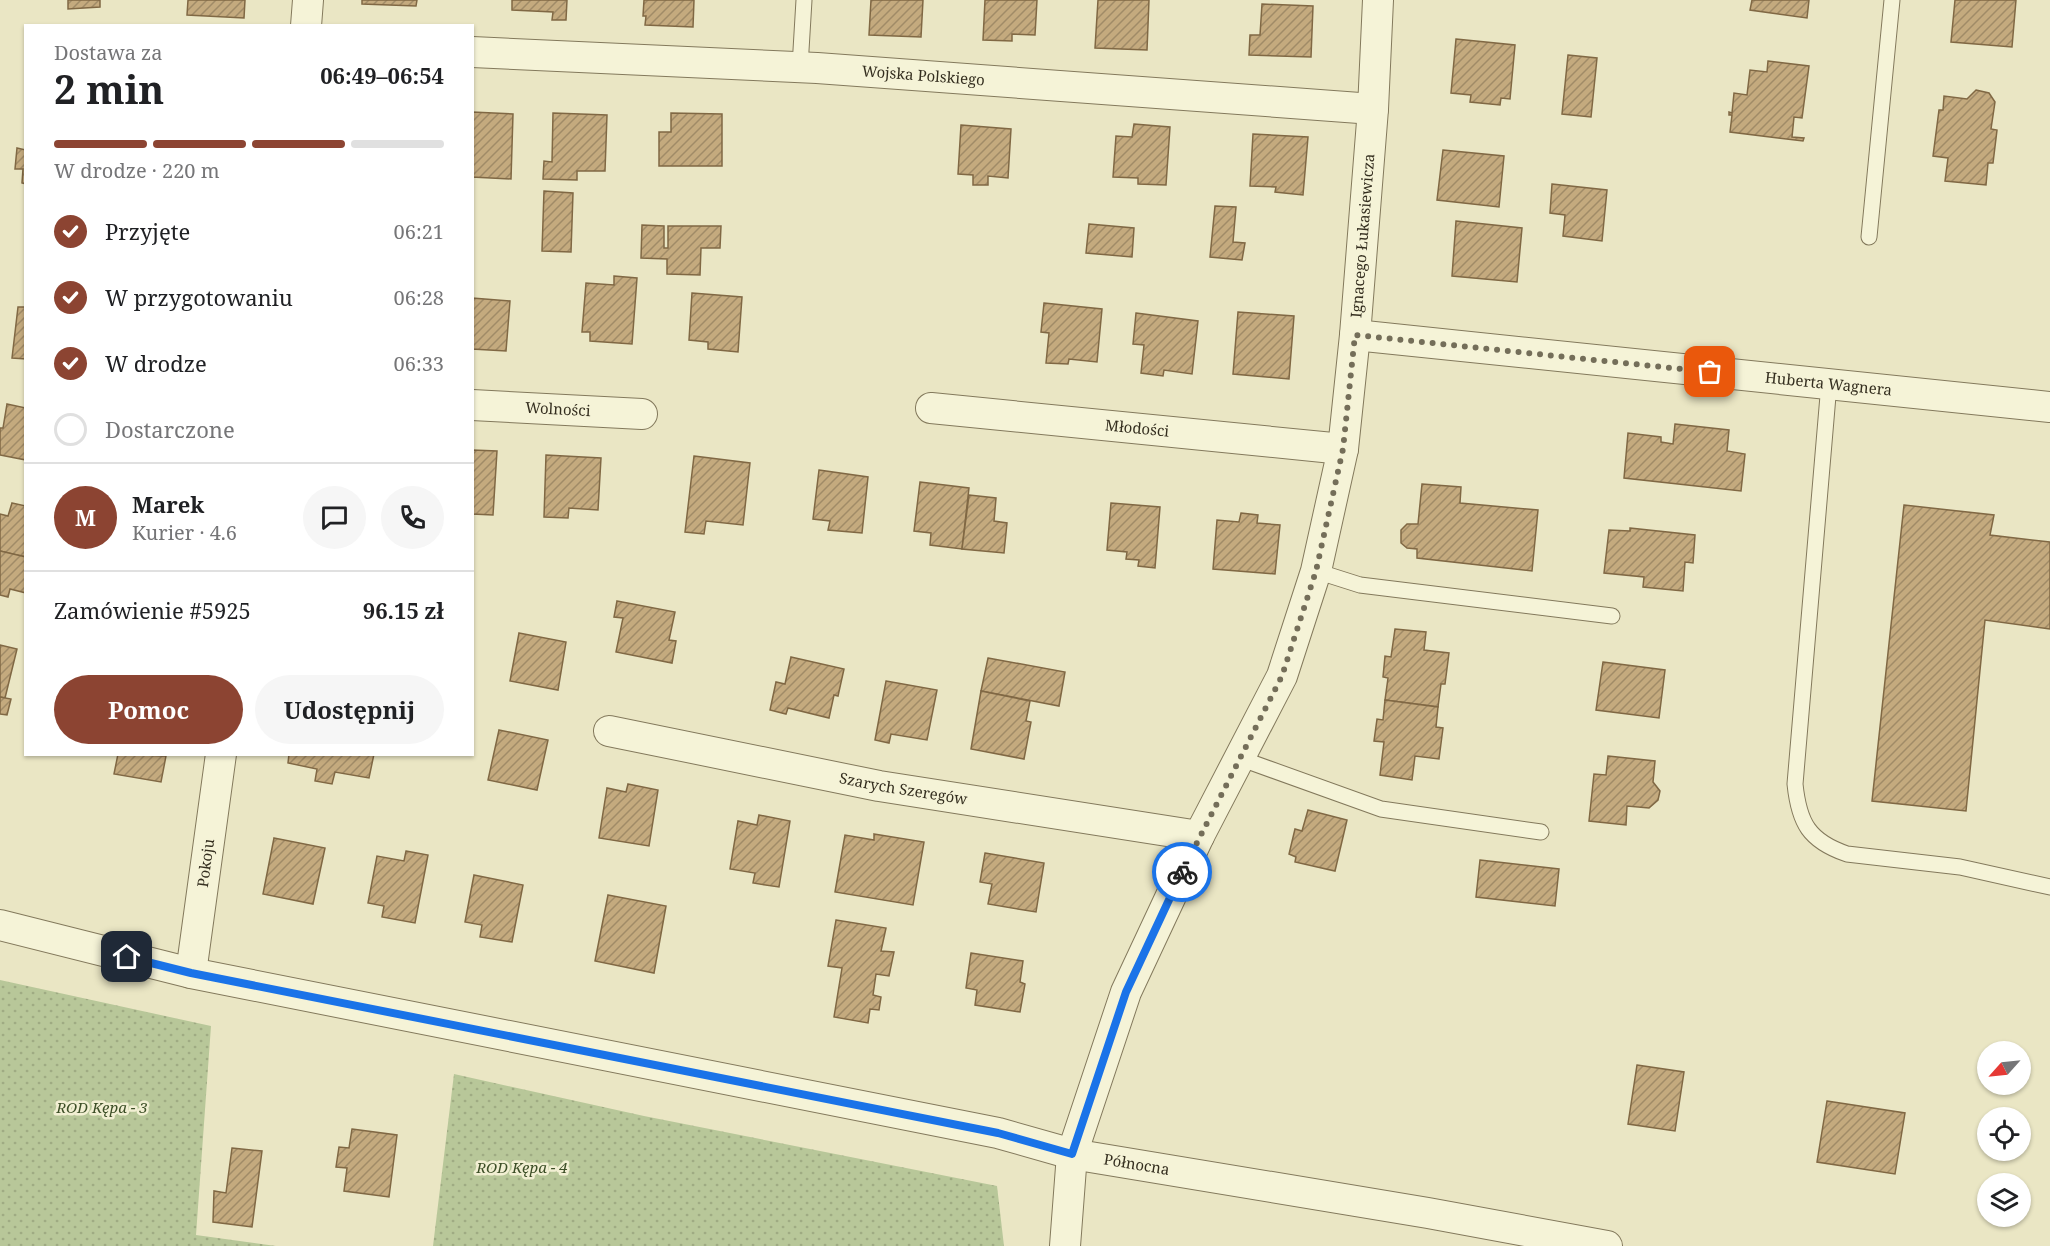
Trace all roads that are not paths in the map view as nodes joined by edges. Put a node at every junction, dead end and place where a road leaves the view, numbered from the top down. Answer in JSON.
{"nodes":[{"id":1,"x":308,"y":0,"type":"edge"},
{"id":2,"x":804,"y":0,"type":"edge"},
{"id":3,"x":1378,"y":0,"type":"edge"},
{"id":4,"x":1892,"y":0,"type":"edge"},
{"id":5,"x":306,"y":24,"type":"edge"},
{"id":6,"x":474,"y":52,"type":"edge"},
{"id":7,"x":800,"y":67,"type":"junction"},
{"id":8,"x":1373,"y":109,"type":"junction"},
{"id":9,"x":1869,"y":237,"type":"dead end"},
{"id":10,"x":1355,"y":335,"type":"junction"},
{"id":11,"x":1828,"y":384,"type":"junction"},
{"id":12,"x":474,"y":405,"type":"edge"},
{"id":13,"x":2050,"y":407,"type":"edge"},
{"id":14,"x":931,"y":408,"type":"dead end"},
{"id":15,"x":642,"y":414,"type":"dead end"},
{"id":16,"x":1343,"y":449,"type":"junction"},
{"id":17,"x":1316,"y":571,"type":"junction"},
{"id":18,"x":1612,"y":616,"type":"dead end"},
{"id":19,"x":609,"y":730,"type":"dead end"},
{"id":20,"x":221,"y":756,"type":"edge"},
{"id":21,"x":1239,"y":758,"type":"junction"},
{"id":22,"x":1541,"y":832,"type":"dead end"},
{"id":23,"x":1199,"y":836,"type":"junction"},
{"id":24,"x":2050,"y":887,"type":"edge"},
{"id":25,"x":0,"y":925,"type":"edge"},
{"id":26,"x":191,"y":973,"type":"junction"},
{"id":27,"x":1072,"y":1154,"type":"junction"},
{"id":28,"x":1065,"y":1246,"type":"edge"},
{"id":29,"x":1607,"y":1246,"type":"edge"}],
"edges":[{"from":1,"to":5,"type":"street"},
{"from":2,"to":7,"type":"lane"},
{"from":3,"to":8,"type":"street","name":"Ignacego Łukasiewicza"},
{"from":4,"to":9,"type":"lane"},
{"from":6,"to":7,"type":"street","name":"Wojska Polskiego"},
{"from":7,"to":8,"type":"street","name":"Wojska Polskiego"},
{"from":8,"to":10,"type":"street","name":"Ignacego Łukasiewicza"},
{"from":10,"to":11,"type":"street","name":"Huberta Wagnera"},
{"from":10,"to":16,"type":"street","name":"Ignacego Łukasiewicza"},
{"from":11,"to":13,"type":"street","name":"Huberta Wagnera"},
{"from":11,"to":24,"type":"lane"},
{"from":12,"to":15,"type":"street","name":"Wolności"},
{"from":14,"to":16,"type":"street","name":"Młodości"},
{"from":16,"to":17,"type":"street","name":"Ignacego Łukasiewicza"},
{"from":17,"to":18,"type":"lane"},
{"from":17,"to":21,"type":"street","name":"Ignacego Łukasiewicza"},
{"from":19,"to":23,"type":"street","name":"Szarych Szeregów"},
{"from":20,"to":26,"type":"street","name":"Pokoju"},
{"from":21,"to":22,"type":"lane"},
{"from":21,"to":23,"type":"street","name":"Ignacego Łukasiewicza"},
{"from":23,"to":27,"type":"street","name":"Ignacego Łukasiewicza"},
{"from":25,"to":26,"type":"street","name":"Północna"},
{"from":26,"to":27,"type":"street","name":"Północna"},
{"from":27,"to":28,"type":"street","name":"Ignacego Łukasiewicza"},
{"from":27,"to":29,"type":"street","name":"Północna"}]}
